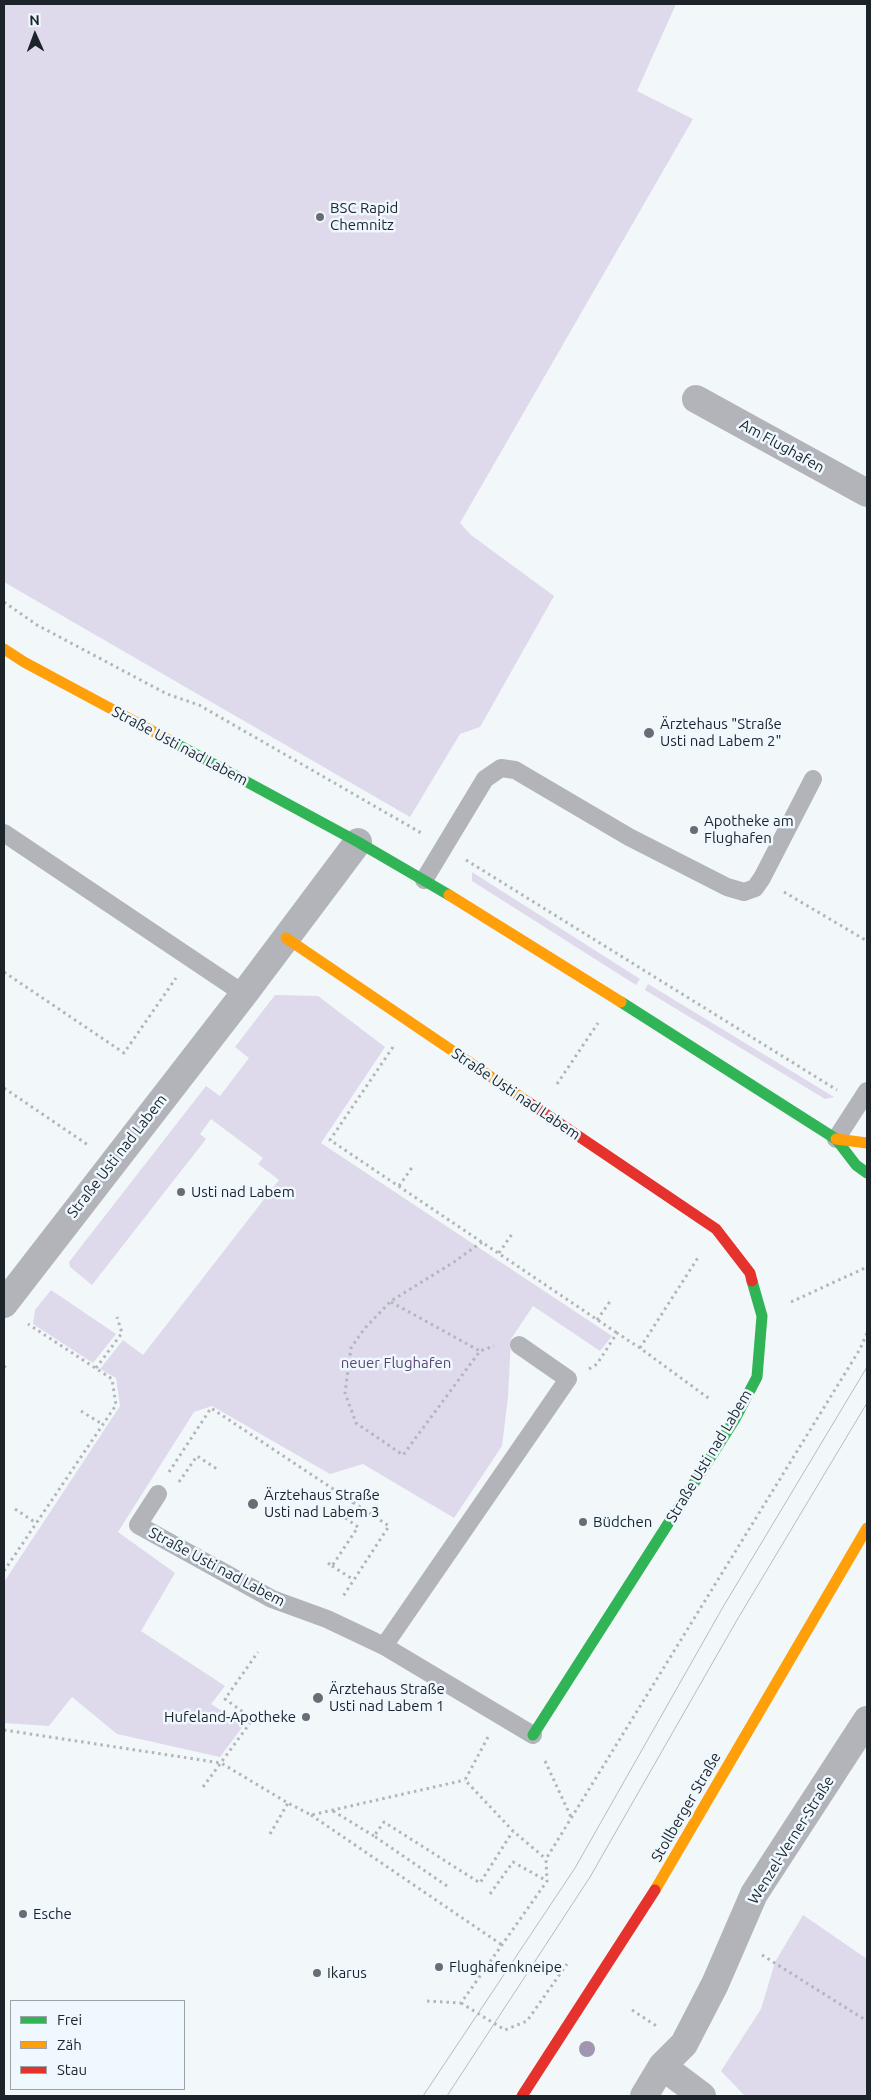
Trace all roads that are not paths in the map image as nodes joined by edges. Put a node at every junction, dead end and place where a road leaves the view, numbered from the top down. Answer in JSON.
{"nodes":[{"id":1,"x":696,"y":399,"type":"dead end"},
{"id":2,"x":867,"y":493,"type":"edge"},
{"id":3,"x":4,"y":649,"type":"edge"},
{"id":4,"x":813,"y":779,"type":"dead end"},
{"id":5,"x":4,"y":833,"type":"edge"},
{"id":6,"x":358,"y":842,"type":"junction"},
{"id":7,"x":424,"y":880,"type":"junction"},
{"id":8,"x":286,"y":938,"type":"junction"},
{"id":9,"x":244,"y":994,"type":"junction"},
{"id":10,"x":864,"y":1097,"type":"edge"},
{"id":11,"x":836,"y":1139,"type":"junction"},
{"id":12,"x":867,"y":1142,"type":"edge"},
{"id":13,"x":867,"y":1174,"type":"edge"},
{"id":14,"x":12,"y":1311,"type":"edge"},
{"id":15,"x":519,"y":1345,"type":"road end"},
{"id":16,"x":158,"y":1494,"type":"dead end"},
{"id":17,"x":867,"y":1528,"type":"edge"},
{"id":18,"x":384,"y":1646,"type":"junction"},
{"id":19,"x":867,"y":1720,"type":"edge"},
{"id":20,"x":533,"y":1734,"type":"joint"},
{"id":21,"x":662,"y":2066,"type":"junction"},
{"id":22,"x":522,"y":2096,"type":"edge"},
{"id":23,"x":644,"y":2096,"type":"edge"},
{"id":24,"x":702,"y":2096,"type":"edge"}],
"edges":[{"from":1,"to":2,"type":"street","name":"Am Flughafen"},
{"from":3,"to":6,"type":"main road","name":"Straße Usti nad Labem"},
{"from":4,"to":7,"type":"lane"},
{"from":5,"to":9,"type":"lane"},
{"from":6,"to":7,"type":"main road","name":"Straße Usti nad Labem"},
{"from":6,"to":8,"type":"street","name":"Straße Usti nad Labem"},
{"from":7,"to":11,"type":"main road","name":"Straße Usti nad Labem"},
{"from":8,"to":9,"type":"street","name":"Straße Usti nad Labem"},
{"from":8,"to":20,"type":"main road","name":"Straße Usti nad Labem"},
{"from":9,"to":14,"type":"street","name":"Straße Usti nad Labem"},
{"from":10,"to":11,"type":"lane"},
{"from":11,"to":12,"type":"main road","name":"Straße Usti nad Labem"},
{"from":11,"to":13,"type":"main road","name":"Straße Usti nad Labem"},
{"from":15,"to":18,"type":"lane"},
{"from":16,"to":18,"type":"lane","name":"Straße Usti nad Labem"},
{"from":17,"to":22,"type":"main road","name":"Stollberger Straße"},
{"from":18,"to":20,"type":"lane","name":"Straße Usti nad Labem"},
{"from":19,"to":21,"type":"street","name":"Wenzel-Verner-Straße"},
{"from":21,"to":23,"type":"street","name":"Wenzel-Verner-Straße"},
{"from":21,"to":24,"type":"street"}]}
